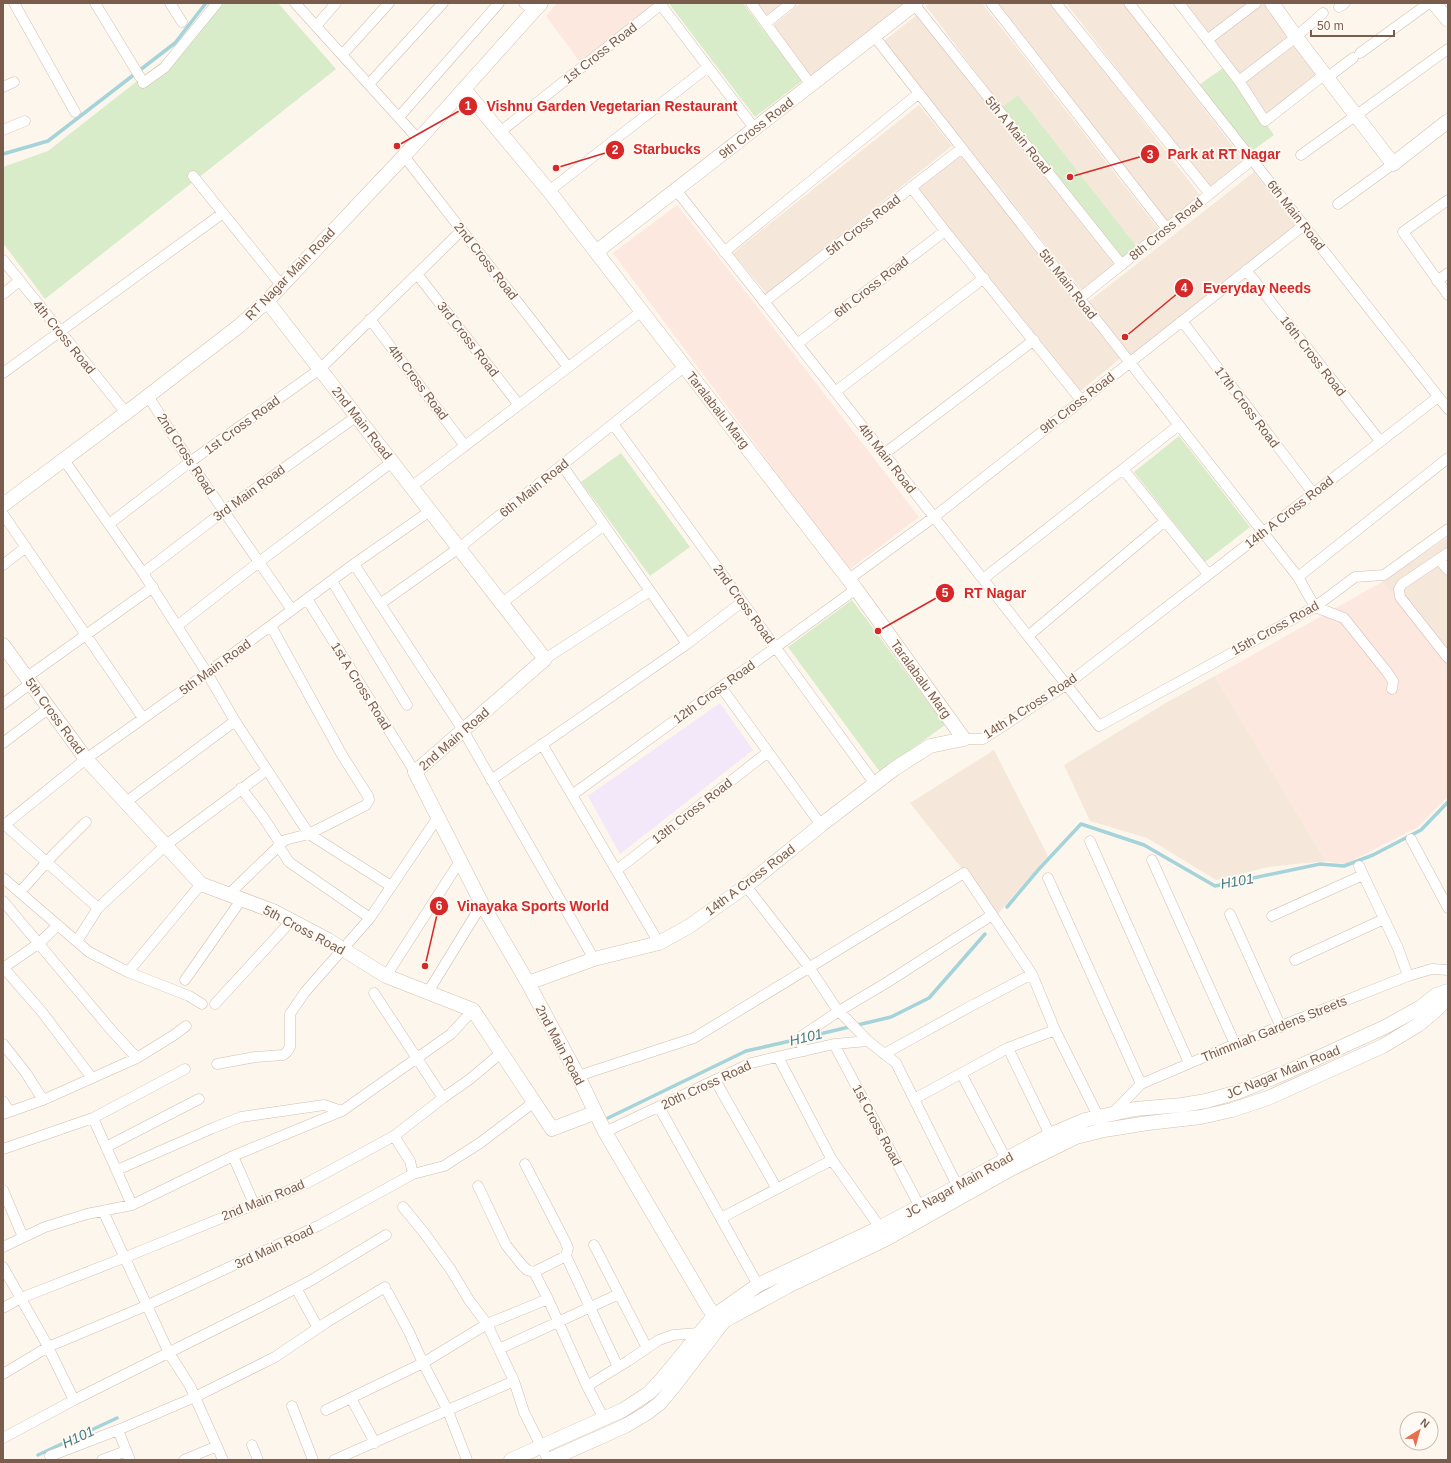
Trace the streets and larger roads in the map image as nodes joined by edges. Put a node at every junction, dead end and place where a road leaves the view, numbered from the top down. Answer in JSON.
{"nodes":[{"id":1,"x":14,"y":3,"type":"edge"},
{"id":2,"x":95,"y":3,"type":"edge"},
{"id":3,"x":170,"y":3,"type":"edge"},
{"id":4,"x":216,"y":3,"type":"edge"},
{"id":5,"x":295,"y":3,"type":"edge"},
{"id":6,"x":336,"y":3,"type":"edge"},
{"id":7,"x":389,"y":3,"type":"edge"},
{"id":8,"x":444,"y":3,"type":"edge"},
{"id":9,"x":499,"y":3,"type":"edge"},
{"id":10,"x":751,"y":3,"type":"edge"},
{"id":11,"x":790,"y":3,"type":"edge"},
{"id":12,"x":991,"y":3,"type":"edge"},
{"id":13,"x":1056,"y":3,"type":"edge"},
{"id":14,"x":1129,"y":3,"type":"edge"},
{"id":15,"x":1179,"y":3,"type":"edge"},
{"id":16,"x":1256,"y":3,"type":"edge"},
{"id":17,"x":1272,"y":3,"type":"edge"},
{"id":18,"x":662,"y":4,"type":"edge"},
{"id":19,"x":915,"y":4,"type":"edge"},
{"id":20,"x":533,"y":6,"type":"edge"},
{"id":21,"x":1440,"y":8,"type":"edge"},
{"id":22,"x":1323,"y":12,"type":"dead end"},
{"id":23,"x":182,"y":22,"type":"dead end"},
{"id":24,"x":766,"y":23,"type":"junction"},
{"id":25,"x":316,"y":26,"type":"junction"},
{"id":26,"x":874,"y":36,"type":"junction"},
{"id":27,"x":1296,"y":37,"type":"junction"},
{"id":28,"x":1207,"y":40,"type":"junction"},
{"id":29,"x":1448,"y":49,"type":"edge"},
{"id":30,"x":342,"y":55,"type":"junction"},
{"id":31,"x":708,"y":67,"type":"junction"},
{"id":32,"x":1326,"y":75,"type":"junction"},
{"id":33,"x":1239,"y":81,"type":"junction"},
{"id":34,"x":14,"y":82,"type":"dead end"},
{"id":35,"x":369,"y":84,"type":"junction"},
{"id":36,"x":811,"y":85,"type":"junction"},
{"id":37,"x":3,"y":87,"type":"edge"},
{"id":38,"x":464,"y":89,"type":"junction"},
{"id":39,"x":919,"y":93,"type":"junction"},
{"id":40,"x":75,"y":112,"type":"dead end"},
{"id":41,"x":1356,"y":115,"type":"junction"},
{"id":42,"x":399,"y":117,"type":"junction"},
{"id":43,"x":25,"y":121,"type":"dead end"},
{"id":44,"x":1448,"y":121,"type":"edge"},
{"id":45,"x":755,"y":129,"type":"junction"},
{"id":46,"x":3,"y":130,"type":"edge"},
{"id":47,"x":500,"y":132,"type":"junction"},
{"id":48,"x":419,"y":140,"type":"junction"},
{"id":49,"x":962,"y":148,"type":"junction"},
{"id":50,"x":1301,"y":155,"type":"dead end"},
{"id":51,"x":404,"y":156,"type":"junction"},
{"id":52,"x":1252,"y":160,"type":"junction"},
{"id":53,"x":1393,"y":164,"type":"junction"},
{"id":54,"x":193,"y":176,"type":"dead end"},
{"id":55,"x":911,"y":187,"type":"junction"},
{"id":56,"x":676,"y":190,"type":"junction"},
{"id":57,"x":549,"y":192,"type":"junction"},
{"id":58,"x":1210,"y":194,"type":"junction"},
{"id":59,"x":1448,"y":200,"type":"edge"},
{"id":60,"x":1338,"y":204,"type":"dead end"},
{"id":61,"x":223,"y":213,"type":"junction"},
{"id":62,"x":1304,"y":225,"type":"junction"},
{"id":63,"x":1167,"y":228,"type":"junction"},
{"id":64,"x":462,"y":230,"type":"junction"},
{"id":65,"x":945,"y":230,"type":"junction"},
{"id":66,"x":596,"y":252,"type":"junction"},
{"id":67,"x":724,"y":252,"type":"junction"},
{"id":68,"x":3,"y":260,"type":"edge"},
{"id":69,"x":1122,"y":265,"type":"junction"},
{"id":70,"x":1246,"y":270,"type":"junction"},
{"id":71,"x":1448,"y":273,"type":"edge"},
{"id":72,"x":417,"y":274,"type":"junction"},
{"id":73,"x":984,"y":278,"type":"junction"},
{"id":74,"x":20,"y":281,"type":"junction"},
{"id":75,"x":1437,"y":281,"type":"junction"},
{"id":76,"x":281,"y":285,"type":"junction"},
{"id":77,"x":3,"y":294,"type":"edge"},
{"id":78,"x":1448,"y":295,"type":"edge"},
{"id":79,"x":1080,"y":298,"type":"junction"},
{"id":80,"x":267,"y":301,"type":"junction"},
{"id":81,"x":764,"y":302,"type":"junction"},
{"id":82,"x":642,"y":311,"type":"junction"},
{"id":83,"x":370,"y":319,"type":"junction"},
{"id":84,"x":1182,"y":321,"type":"junction"},
{"id":85,"x":59,"y":331,"type":"junction"},
{"id":86,"x":1034,"y":340,"type":"junction"},
{"id":87,"x":797,"y":344,"type":"junction"},
{"id":88,"x":1130,"y":362,"type":"junction"},
{"id":89,"x":684,"y":366,"type":"junction"},
{"id":90,"x":568,"y":367,"type":"junction"},
{"id":91,"x":320,"y":369,"type":"junction"},
{"id":92,"x":3,"y":373,"type":"edge"},
{"id":93,"x":835,"y":392,"type":"junction"},
{"id":94,"x":148,"y":396,"type":"junction"},
{"id":95,"x":1438,"y":397,"type":"junction"},
{"id":96,"x":1082,"y":400,"type":"junction"},
{"id":97,"x":519,"y":404,"type":"junction"},
{"id":98,"x":1448,"y":409,"type":"edge"},
{"id":99,"x":126,"y":413,"type":"junction"},
{"id":100,"x":357,"y":416,"type":"junction"},
{"id":101,"x":613,"y":424,"type":"junction"},
{"id":102,"x":1179,"y":425,"type":"junction"},
{"id":103,"x":1380,"y":441,"type":"junction"},
{"id":104,"x":465,"y":446,"type":"junction"},
{"id":105,"x":884,"y":454,"type":"junction"},
{"id":106,"x":1448,"y":458,"type":"edge"},
{"id":107,"x":64,"y":460,"type":"junction"},
{"id":108,"x":190,"y":462,"type":"junction"},
{"id":109,"x":392,"y":462,"type":"junction"},
{"id":110,"x":562,"y":465,"type":"junction"},
{"id":111,"x":1123,"y":469,"type":"junction"},
{"id":112,"x":411,"y":486,"type":"junction"},
{"id":113,"x":1313,"y":493,"type":"junction"},
{"id":114,"x":3,"y":505,"type":"edge"},
{"id":115,"x":224,"y":511,"type":"junction"},
{"id":116,"x":430,"y":511,"type":"junction"},
{"id":117,"x":3,"y":514,"type":"edge"},
{"id":118,"x":934,"y":517,"type":"junction"},
{"id":119,"x":1165,"y":521,"type":"junction"},
{"id":120,"x":109,"y":524,"type":"junction"},
{"id":121,"x":604,"y":525,"type":"junction"},
{"id":122,"x":1448,"y":529,"type":"edge"},
{"id":123,"x":1263,"y":532,"type":"junction"},
{"id":124,"x":26,"y":547,"type":"junction"},
{"id":125,"x":459,"y":548,"type":"junction"},
{"id":126,"x":1448,"y":553,"type":"edge"},
{"id":127,"x":1439,"y":559,"type":"junction"},
{"id":128,"x":259,"y":562,"type":"junction"},
{"id":129,"x":354,"y":564,"type":"junction"},
{"id":130,"x":3,"y":565,"type":"edge"},
{"id":131,"x":1448,"y":570,"type":"edge"},
{"id":132,"x":143,"y":573,"type":"junction"},
{"id":133,"x":1208,"y":574,"type":"junction"},
{"id":134,"x":1298,"y":577,"type":"junction"},
{"id":135,"x":983,"y":579,"type":"junction"},
{"id":136,"x":332,"y":581,"type":"junction"},
{"id":137,"x":852,"y":584,"type":"junction"},
{"id":138,"x":153,"y":588,"type":"junction"},
{"id":139,"x":650,"y":591,"type":"junction"},
{"id":140,"x":307,"y":599,"type":"junction"},
{"id":141,"x":742,"y":602,"type":"junction"},
{"id":142,"x":502,"y":603,"type":"junction"},
{"id":143,"x":380,"y":604,"type":"junction"},
{"id":144,"x":1315,"y":607,"type":"junction"},
{"id":145,"x":292,"y":610,"type":"junction"},
{"id":146,"x":176,"y":626,"type":"junction"},
{"id":147,"x":271,"y":626,"type":"junction"},
{"id":148,"x":86,"y":634,"type":"junction"},
{"id":149,"x":1028,"y":636,"type":"junction"},
{"id":150,"x":687,"y":644,"type":"junction"},
{"id":151,"x":3,"y":645,"type":"edge"},
{"id":152,"x":776,"y":648,"type":"junction"},
{"id":153,"x":1448,"y":658,"type":"edge"},
{"id":154,"x":546,"y":659,"type":"junction"},
{"id":155,"x":207,"y":673,"type":"junction"},
{"id":156,"x":29,"y":680,"type":"junction"},
{"id":157,"x":1066,"y":685,"type":"junction"},
{"id":158,"x":721,"y":687,"type":"junction"},
{"id":159,"x":1392,"y":690,"type":"dead end"},
{"id":160,"x":3,"y":704,"type":"edge"},
{"id":161,"x":407,"y":705,"type":"dead end"},
{"id":162,"x":49,"y":708,"type":"junction"},
{"id":163,"x":144,"y":718,"type":"junction"},
{"id":164,"x":235,"y":721,"type":"junction"},
{"id":165,"x":1099,"y":726,"type":"joint"},
{"id":166,"x":463,"y":730,"type":"junction"},
{"id":167,"x":964,"y":739,"type":"junction"},
{"id":168,"x":3,"y":743,"type":"edge"},
{"id":169,"x":542,"y":744,"type":"junction"},
{"id":170,"x":768,"y":752,"type":"junction"},
{"id":171,"x":86,"y":759,"type":"junction"},
{"id":172,"x":267,"y":770,"type":"junction"},
{"id":173,"x":415,"y":772,"type":"junction"},
{"id":174,"x":491,"y":780,"type":"junction"},
{"id":175,"x":875,"y":784,"type":"junction"},
{"id":176,"x":241,"y":788,"type":"junction"},
{"id":177,"x":572,"y":795,"type":"junction"},
{"id":178,"x":126,"y":802,"type":"junction"},
{"id":179,"x":438,"y":817,"type":"junction"},
{"id":180,"x":86,"y":822,"type":"dead end"},
{"id":181,"x":821,"y":825,"type":"junction"},
{"id":182,"x":4,"y":826,"type":"edge"},
{"id":183,"x":309,"y":834,"type":"junction"},
{"id":184,"x":1411,"y":839,"type":"dead end"},
{"id":185,"x":1090,"y":841,"type":"dead end"},
{"id":186,"x":280,"y":843,"type":"junction"},
{"id":187,"x":166,"y":845,"type":"junction"},
{"id":188,"x":1152,"y":860,"type":"dead end"},
{"id":189,"x":460,"y":861,"type":"junction"},
{"id":190,"x":47,"y":862,"type":"junction"},
{"id":191,"x":617,"y":870,"type":"junction"},
{"id":192,"x":3,"y":878,"type":"edge"},
{"id":193,"x":1048,"y":878,"type":"dead end"},
{"id":194,"x":201,"y":884,"type":"junction"},
{"id":195,"x":391,"y":886,"type":"junction"},
{"id":196,"x":746,"y":886,"type":"junction"},
{"id":197,"x":20,"y":892,"type":"junction"},
{"id":198,"x":228,"y":895,"type":"junction"},
{"id":199,"x":242,"y":900,"type":"junction"},
{"id":200,"x":3,"y":901,"type":"edge"},
{"id":201,"x":482,"y":904,"type":"junction"},
{"id":202,"x":98,"y":908,"type":"junction"},
{"id":203,"x":1448,"y":908,"type":"edge"},
{"id":204,"x":1230,"y":914,"type":"dead end"},
{"id":205,"x":992,"y":915,"type":"junction"},
{"id":206,"x":1272,"y":916,"type":"dead end"},
{"id":207,"x":370,"y":918,"type":"junction"},
{"id":208,"x":1384,"y":919,"type":"junction"},
{"id":209,"x":291,"y":921,"type":"junction"},
{"id":210,"x":58,"y":925,"type":"junction"},
{"id":211,"x":77,"y":941,"type":"junction"},
{"id":212,"x":659,"y":943,"type":"junction"},
{"id":213,"x":38,"y":944,"type":"junction"},
{"id":214,"x":342,"y":949,"type":"junction"},
{"id":215,"x":594,"y":959,"type":"junction"},
{"id":216,"x":1295,"y":960,"type":"dead end"},
{"id":217,"x":3,"y":967,"type":"edge"},
{"id":218,"x":809,"y":967,"type":"junction"},
{"id":219,"x":1448,"y":970,"type":"edge"},
{"id":220,"x":128,"y":972,"type":"junction"},
{"id":221,"x":1032,"y":974,"type":"junction"},
{"id":222,"x":386,"y":976,"type":"junction"},
{"id":223,"x":1408,"y":976,"type":"junction"},
{"id":224,"x":185,"y":980,"type":"dead end"},
{"id":225,"x":528,"y":983,"type":"junction"},
{"id":226,"x":374,"y":992,"type":"dead end"},
{"id":227,"x":428,"y":992,"type":"junction"},
{"id":228,"x":1448,"y":992,"type":"edge"},
{"id":229,"x":202,"y":1004,"type":"dead end"},
{"id":230,"x":215,"y":1004,"type":"dead end"},
{"id":231,"x":473,"y":1010,"type":"junction"},
{"id":232,"x":839,"y":1011,"type":"junction"},
{"id":233,"x":186,"y":1026,"type":"dead end"},
{"id":234,"x":1281,"y":1027,"type":"junction"},
{"id":235,"x":1055,"y":1030,"type":"junction"},
{"id":236,"x":868,"y":1042,"type":"junction"},
{"id":237,"x":3,"y":1044,"type":"edge"},
{"id":238,"x":834,"y":1044,"type":"junction"},
{"id":239,"x":1235,"y":1044,"type":"junction"},
{"id":240,"x":1008,"y":1048,"type":"junction"},
{"id":241,"x":804,"y":1051,"type":"junction"},
{"id":242,"x":501,"y":1053,"type":"junction"},
{"id":243,"x":884,"y":1054,"type":"junction"},
{"id":244,"x":778,"y":1057,"type":"junction"},
{"id":245,"x":137,"y":1058,"type":"junction"},
{"id":246,"x":417,"y":1058,"type":"junction"},
{"id":247,"x":1189,"y":1063,"type":"junction"},
{"id":248,"x":216,"y":1064,"type":"dead end"},
{"id":249,"x":185,"y":1069,"type":"dead end"},
{"id":250,"x":961,"y":1073,"type":"junction"},
{"id":251,"x":578,"y":1076,"type":"junction"},
{"id":252,"x":92,"y":1078,"type":"junction"},
{"id":253,"x":714,"y":1080,"type":"junction"},
{"id":254,"x":1141,"y":1084,"type":"junction"},
{"id":255,"x":443,"y":1098,"type":"junction"},
{"id":256,"x":199,"y":1099,"type":"dead end"},
{"id":257,"x":914,"y":1099,"type":"junction"},
{"id":258,"x":43,"y":1100,"type":"junction"},
{"id":259,"x":3,"y":1101,"type":"edge"},
{"id":260,"x":534,"y":1102,"type":"junction"},
{"id":261,"x":659,"y":1107,"type":"junction"},
{"id":262,"x":342,"y":1111,"type":"junction"},
{"id":263,"x":6,"y":1112,"type":"edge"},
{"id":264,"x":594,"y":1113,"type":"junction"},
{"id":265,"x":1105,"y":1115,"type":"junction"},
{"id":266,"x":93,"y":1118,"type":"junction"},
{"id":267,"x":1104,"y":1130,"type":"junction"},
{"id":268,"x":605,"y":1132,"type":"junction"},
{"id":269,"x":1050,"y":1135,"type":"junction"},
{"id":270,"x":394,"y":1136,"type":"junction"},
{"id":271,"x":106,"y":1146,"type":"junction"},
{"id":272,"x":3,"y":1149,"type":"edge"},
{"id":273,"x":233,"y":1156,"type":"junction"},
{"id":274,"x":832,"y":1160,"type":"junction"},
{"id":275,"x":1006,"y":1160,"type":"junction"},
{"id":276,"x":525,"y":1164,"type":"dead end"},
{"id":277,"x":117,"y":1170,"type":"junction"},
{"id":278,"x":413,"y":1174,"type":"junction"},
{"id":279,"x":478,"y":1186,"type":"dead end"},
{"id":280,"x":776,"y":1189,"type":"junction"},
{"id":281,"x":3,"y":1190,"type":"edge"},
{"id":282,"x":960,"y":1191,"type":"junction"},
{"id":283,"x":132,"y":1204,"type":"junction"},
{"id":284,"x":254,"y":1204,"type":"junction"},
{"id":285,"x":920,"y":1206,"type":"junction"},
{"id":286,"x":403,"y":1207,"type":"dead end"},
{"id":287,"x":103,"y":1211,"type":"junction"},
{"id":288,"x":721,"y":1218,"type":"junction"},
{"id":289,"x":884,"y":1233,"type":"junction"},
{"id":290,"x":386,"y":1235,"type":"dead end"},
{"id":291,"x":23,"y":1237,"type":"junction"},
{"id":292,"x":594,"y":1245,"type":"dead end"},
{"id":293,"x":3,"y":1247,"type":"edge"},
{"id":294,"x":566,"y":1256,"type":"junction"},
{"id":295,"x":126,"y":1257,"type":"junction"},
{"id":296,"x":3,"y":1267,"type":"edge"},
{"id":297,"x":534,"y":1272,"type":"junction"},
{"id":298,"x":758,"y":1285,"type":"junction"},
{"id":299,"x":296,"y":1288,"type":"junction"},
{"id":300,"x":619,"y":1294,"type":"junction"},
{"id":301,"x":21,"y":1298,"type":"junction"},
{"id":302,"x":548,"y":1299,"type":"junction"},
{"id":303,"x":148,"y":1305,"type":"junction"},
{"id":304,"x":590,"y":1307,"type":"junction"},
{"id":305,"x":3,"y":1308,"type":"edge"},
{"id":306,"x":717,"y":1320,"type":"junction"},
{"id":307,"x":558,"y":1322,"type":"junction"},
{"id":308,"x":487,"y":1324,"type":"junction"},
{"id":309,"x":318,"y":1328,"type":"junction"},
{"id":310,"x":704,"y":1337,"type":"junction"},
{"id":311,"x":48,"y":1347,"type":"junction"},
{"id":312,"x":647,"y":1348,"type":"junction"},
{"id":313,"x":499,"y":1349,"type":"junction"},
{"id":314,"x":169,"y":1353,"type":"junction"},
{"id":315,"x":423,"y":1363,"type":"junction"},
{"id":316,"x":618,"y":1367,"type":"junction"},
{"id":317,"x":3,"y":1374,"type":"edge"},
{"id":318,"x":514,"y":1381,"type":"junction"},
{"id":319,"x":587,"y":1386,"type":"junction"},
{"id":320,"x":195,"y":1397,"type":"junction"},
{"id":321,"x":351,"y":1398,"type":"junction"},
{"id":322,"x":74,"y":1400,"type":"junction"},
{"id":323,"x":292,"y":1406,"type":"dead end"},
{"id":324,"x":326,"y":1410,"type":"dead end"},
{"id":325,"x":448,"y":1411,"type":"junction"},
{"id":326,"x":604,"y":1419,"type":"junction"},
{"id":327,"x":118,"y":1430,"type":"junction"},
{"id":328,"x":3,"y":1438,"type":"edge"},
{"id":329,"x":375,"y":1443,"type":"junction"},
{"id":330,"x":252,"y":1445,"type":"dead end"},
{"id":331,"x":217,"y":1446,"type":"junction"},
{"id":332,"x":541,"y":1446,"type":"junction"},
{"id":333,"x":128,"y":1455,"type":"edge"},
{"id":334,"x":50,"y":1456,"type":"dead end"},
{"id":335,"x":102,"y":1460,"type":"edge"},
{"id":336,"x":184,"y":1460,"type":"edge"},
{"id":337,"x":223,"y":1460,"type":"edge"},
{"id":338,"x":258,"y":1460,"type":"edge"},
{"id":339,"x":313,"y":1460,"type":"edge"},
{"id":340,"x":334,"y":1460,"type":"edge"},
{"id":341,"x":467,"y":1460,"type":"edge"},
{"id":342,"x":512,"y":1460,"type":"edge"},
{"id":343,"x":548,"y":1460,"type":"edge"}],
"edges":[{"from":1,"to":40,"type":"street"},
{"from":2,"to":4,"type":"street"},
{"from":3,"to":23,"type":"street"},
{"from":5,"to":25,"type":"street"},
{"from":6,"to":25,"type":"street"},
{"from":7,"to":30,"type":"street"},
{"from":8,"to":35,"type":"street"},
{"from":9,"to":42,"type":"street"},
{"from":10,"to":24,"type":"street"},
{"from":11,"to":24,"type":"street"},
{"from":12,"to":63,"type":"street"},
{"from":13,"to":58,"type":"street"},
{"from":14,"to":52,"type":"street","name":"6th Main Road"},
{"from":15,"to":28,"type":"street"},
{"from":16,"to":28,"type":"street"},
{"from":17,"to":27,"type":"street"},
{"from":18,"to":31,"type":"street"},
{"from":18,"to":47,"type":"street","name":"1st Cross Road"},
{"from":19,"to":26,"type":"street","name":"9th Cross Road"},
{"from":19,"to":69,"type":"street","name":"5th A Main Road"},
{"from":20,"to":38,"type":"street","name":"RT Nagar Main Road"},
{"from":21,"to":32,"type":"street"},
{"from":22,"to":27,"type":"street"},
{"from":24,"to":36,"type":"street"},
{"from":25,"to":30,"type":"street"},
{"from":26,"to":36,"type":"street","name":"9th Cross Road"},
{"from":26,"to":39,"type":"street","name":"5th Main Road"},
{"from":27,"to":32,"type":"street"},
{"from":27,"to":33,"type":"street"},
{"from":28,"to":33,"type":"street"},
{"from":29,"to":41,"type":"street"},
{"from":30,"to":35,"type":"street"},
{"from":31,"to":45,"type":"street"},
{"from":31,"to":57,"type":"street"},
{"from":32,"to":33,"type":"street"},
{"from":32,"to":41,"type":"street"},
{"from":34,"to":37,"type":"street"},
{"from":35,"to":42,"type":"street"},
{"from":36,"to":45,"type":"street","name":"9th Cross Road"},
{"from":38,"to":47,"type":"street","name":"Taralabalu Marg"},
{"from":38,"to":48,"type":"street","name":"RT Nagar Main Road"},
{"from":39,"to":49,"type":"street","name":"5th Main Road"},
{"from":39,"to":67,"type":"street"},
{"from":41,"to":50,"type":"street"},
{"from":41,"to":53,"type":"street"},
{"from":42,"to":48,"type":"street"},
{"from":43,"to":46,"type":"street"},
{"from":44,"to":53,"type":"street"},
{"from":45,"to":56,"type":"street","name":"9th Cross Road"},
{"from":47,"to":57,"type":"street","name":"Taralabalu Marg"},
{"from":48,"to":51,"type":"street","name":"RT Nagar Main Road"},
{"from":49,"to":55,"type":"street","name":"5th Cross Road"},
{"from":49,"to":79,"type":"street","name":"5th Main Road"},
{"from":51,"to":64,"type":"street","name":"2nd Cross Road"},
{"from":51,"to":76,"type":"street","name":"RT Nagar Main Road"},
{"from":52,"to":58,"type":"street","name":"8th Cross Road"},
{"from":52,"to":62,"type":"street","name":"6th Main Road"},
{"from":53,"to":60,"type":"street"},
{"from":54,"to":61,"type":"street"},
{"from":55,"to":65,"type":"street"},
{"from":55,"to":81,"type":"street","name":"5th Cross Road"},
{"from":56,"to":66,"type":"street","name":"9th Cross Road"},
{"from":56,"to":67,"type":"street","name":"4th Main Road"},
{"from":57,"to":66,"type":"street","name":"Taralabalu Marg"},
{"from":58,"to":63,"type":"street","name":"8th Cross Road"},
{"from":59,"to":75,"type":"street"},
{"from":61,"to":76,"type":"street"},
{"from":61,"to":85,"type":"street"},
{"from":62,"to":70,"type":"street","name":"9th Cross Road"},
{"from":62,"to":95,"type":"street","name":"6th Main Road"},
{"from":63,"to":69,"type":"street","name":"8th Cross Road"},
{"from":64,"to":72,"type":"street","name":"1st Cross Road"},
{"from":64,"to":90,"type":"street","name":"2nd Cross Road"},
{"from":65,"to":73,"type":"street"},
{"from":65,"to":87,"type":"street","name":"6th Cross Road"},
{"from":66,"to":82,"type":"street","name":"Taralabalu Marg"},
{"from":67,"to":81,"type":"street","name":"4th Main Road"},
{"from":68,"to":74,"type":"street","name":"4th Cross Road"},
{"from":69,"to":79,"type":"street","name":"8th Cross Road"},
{"from":70,"to":84,"type":"street","name":"9th Cross Road"},
{"from":70,"to":103,"type":"street","name":"16th Cross Road"},
{"from":71,"to":75,"type":"street"},
{"from":72,"to":83,"type":"street","name":"1st Cross Road"},
{"from":72,"to":97,"type":"street","name":"3rd Cross Road"},
{"from":73,"to":86,"type":"street"},
{"from":73,"to":93,"type":"street"},
{"from":74,"to":77,"type":"street"},
{"from":74,"to":85,"type":"street","name":"4th Cross Road"},
{"from":75,"to":78,"type":"street"},
{"from":76,"to":80,"type":"street","name":"RT Nagar Main Road"},
{"from":79,"to":88,"type":"street","name":"5th Main Road"},
{"from":80,"to":91,"type":"street","name":"2nd Main Road"},
{"from":80,"to":94,"type":"street","name":"RT Nagar Main Road"},
{"from":81,"to":87,"type":"street","name":"4th Main Road"},
{"from":82,"to":89,"type":"street","name":"Taralabalu Marg"},
{"from":82,"to":90,"type":"street"},
{"from":83,"to":91,"type":"street","name":"1st Cross Road"},
{"from":83,"to":104,"type":"street","name":"4th Cross Road"},
{"from":84,"to":88,"type":"street","name":"9th Cross Road"},
{"from":84,"to":113,"type":"street","name":"17th Cross Road"},
{"from":85,"to":92,"type":"street"},
{"from":85,"to":99,"type":"street","name":"4th Cross Road"},
{"from":86,"to":96,"type":"street"},
{"from":86,"to":105,"type":"street"},
{"from":87,"to":93,"type":"street","name":"4th Main Road"},
{"from":88,"to":96,"type":"street","name":"9th Cross Road"},
{"from":88,"to":102,"type":"street","name":"5th Main Road"},
{"from":89,"to":101,"type":"street","name":"6th Main Road"},
{"from":89,"to":137,"type":"street","name":"Taralabalu Marg"},
{"from":90,"to":97,"type":"street"},
{"from":91,"to":100,"type":"street","name":"2nd Main Road"},
{"from":91,"to":108,"type":"street","name":"1st Cross Road"},
{"from":93,"to":105,"type":"street","name":"4th Main Road"},
{"from":94,"to":99,"type":"street","name":"RT Nagar Main Road"},
{"from":94,"to":108,"type":"street","name":"2nd Cross Road"},
{"from":95,"to":98,"type":"street","name":"6th Main Road"},
{"from":95,"to":103,"type":"street","name":"14th A Cross Road"},
{"from":96,"to":118,"type":"street","name":"9th Cross Road"},
{"from":97,"to":104,"type":"street"},
{"from":99,"to":107,"type":"street","name":"RT Nagar Main Road"},
{"from":100,"to":109,"type":"street","name":"2nd Main Road"},
{"from":100,"to":115,"type":"street","name":"3rd Main Road"},
{"from":101,"to":110,"type":"street","name":"6th Main Road"},
{"from":101,"to":141,"type":"street","name":"2nd Cross Road"},
{"from":102,"to":111,"type":"street"},
{"from":102,"to":123,"type":"street","name":"5th Main Road"},
{"from":103,"to":113,"type":"street","name":"14th A Cross Road"},
{"from":104,"to":112,"type":"street"},
{"from":105,"to":118,"type":"street","name":"4th Main Road"},
{"from":106,"to":134,"type":"street"},
{"from":107,"to":114,"type":"street","name":"RT Nagar Main Road"},
{"from":107,"to":120,"type":"street"},
{"from":108,"to":115,"type":"street","name":"2nd Cross Road"},
{"from":108,"to":120,"type":"street","name":"1st Cross Road"},
{"from":109,"to":112,"type":"street","name":"2nd Main Road"},
{"from":109,"to":128,"type":"street"},
{"from":110,"to":121,"type":"street"},
{"from":110,"to":125,"type":"street","name":"6th Main Road"},
{"from":111,"to":119,"type":"street"},
{"from":111,"to":135,"type":"street"},
{"from":112,"to":116,"type":"street","name":"2nd Main Road"},
{"from":113,"to":123,"type":"street","name":"14th A Cross Road"},
{"from":115,"to":128,"type":"street","name":"2nd Cross Road"},
{"from":115,"to":132,"type":"street","name":"3rd Main Road"},
{"from":116,"to":125,"type":"street","name":"2nd Main Road"},
{"from":116,"to":129,"type":"street","name":"5th Main Road"},
{"from":117,"to":124,"type":"street"},
{"from":118,"to":135,"type":"street","name":"4th Main Road"},
{"from":118,"to":137,"type":"street","name":"9th Cross Road"},
{"from":119,"to":133,"type":"street"},
{"from":119,"to":149,"type":"street"},
{"from":120,"to":132,"type":"street"},
{"from":121,"to":139,"type":"street"},
{"from":121,"to":142,"type":"street"},
{"from":122,"to":144,"type":"street","name":"15th Cross Road"},
{"from":123,"to":133,"type":"street","name":"14th A Cross Road"},
{"from":123,"to":134,"type":"street","name":"5th Main Road"},
{"from":124,"to":130,"type":"street"},
{"from":124,"to":148,"type":"street"},
{"from":125,"to":142,"type":"street","name":"2nd Main Road"},
{"from":125,"to":143,"type":"street","name":"6th Main Road"},
{"from":126,"to":127,"type":"street"},
{"from":127,"to":131,"type":"street"},
{"from":127,"to":153,"type":"street"},
{"from":128,"to":145,"type":"street","name":"2nd Cross Road"},
{"from":128,"to":146,"type":"street"},
{"from":129,"to":136,"type":"street","name":"5th Main Road"},
{"from":129,"to":143,"type":"street"},
{"from":132,"to":138,"type":"street"},
{"from":133,"to":157,"type":"street","name":"14th A Cross Road"},
{"from":134,"to":144,"type":"street","name":"5th Main Road"},
{"from":135,"to":149,"type":"street","name":"4th Main Road"},
{"from":136,"to":140,"type":"street","name":"5th Main Road"},
{"from":136,"to":161,"type":"street"},
{"from":137,"to":152,"type":"street","name":"12th Cross Road"},
{"from":137,"to":167,"type":"street","name":"Taralabalu Marg"},
{"from":138,"to":146,"type":"street"},
{"from":138,"to":148,"type":"street"},
{"from":139,"to":150,"type":"street"},
{"from":139,"to":154,"type":"street"},
{"from":140,"to":145,"type":"street","name":"5th Main Road"},
{"from":140,"to":173,"type":"street","name":"1st A Cross Road"},
{"from":141,"to":150,"type":"street"},
{"from":141,"to":152,"type":"street","name":"2nd Cross Road"},
{"from":142,"to":154,"type":"street","name":"2nd Main Road"},
{"from":143,"to":166,"type":"street"},
{"from":144,"to":159,"type":"street"},
{"from":144,"to":165,"type":"street","name":"15th Cross Road"},
{"from":145,"to":147,"type":"street","name":"5th Main Road"},
{"from":146,"to":155,"type":"street"},
{"from":147,"to":155,"type":"street","name":"5th Main Road"},
{"from":147,"to":183,"type":"street"},
{"from":148,"to":156,"type":"street"},
{"from":148,"to":163,"type":"street"},
{"from":149,"to":157,"type":"street","name":"4th Main Road"},
{"from":150,"to":169,"type":"street"},
{"from":151,"to":156,"type":"street","name":"5th Cross Road"},
{"from":152,"to":158,"type":"street","name":"12th Cross Road"},
{"from":152,"to":175,"type":"street","name":"2nd Cross Road"},
{"from":154,"to":166,"type":"street","name":"2nd Main Road"},
{"from":155,"to":163,"type":"street","name":"5th Main Road"},
{"from":155,"to":164,"type":"street"},
{"from":156,"to":160,"type":"street"},
{"from":156,"to":162,"type":"street","name":"5th Cross Road"},
{"from":157,"to":165,"type":"street","name":"4th Main Road"},
{"from":157,"to":167,"type":"street","name":"14th A Cross Road"},
{"from":158,"to":170,"type":"street"},
{"from":158,"to":177,"type":"street","name":"12th Cross Road"},
{"from":162,"to":168,"type":"street"},
{"from":162,"to":171,"type":"street","name":"5th Cross Road"},
{"from":163,"to":171,"type":"street","name":"5th Main Road"},
{"from":164,"to":172,"type":"street"},
{"from":164,"to":178,"type":"street"},
{"from":166,"to":173,"type":"street","name":"2nd Main Road"},
{"from":166,"to":174,"type":"street"},
{"from":167,"to":175,"type":"street","name":"14th A Cross Road"},
{"from":169,"to":174,"type":"street"},
{"from":169,"to":177,"type":"street"},
{"from":170,"to":181,"type":"street"},
{"from":170,"to":191,"type":"street","name":"13th Cross Road"},
{"from":171,"to":178,"type":"street","name":"5th Cross Road"},
{"from":171,"to":182,"type":"street","name":"5th Main Road"},
{"from":172,"to":176,"type":"street"},
{"from":172,"to":183,"type":"street"},
{"from":173,"to":179,"type":"street","name":"2nd Main Road"},
{"from":174,"to":215,"type":"street"},
{"from":175,"to":181,"type":"street","name":"14th A Cross Road"},
{"from":176,"to":186,"type":"street"},
{"from":176,"to":187,"type":"street"},
{"from":177,"to":191,"type":"street"},
{"from":178,"to":187,"type":"street","name":"5th Cross Road"},
{"from":179,"to":189,"type":"street","name":"2nd Main Road"},
{"from":179,"to":195,"type":"street"},
{"from":180,"to":190,"type":"street"},
{"from":181,"to":196,"type":"street","name":"14th A Cross Road"},
{"from":182,"to":190,"type":"street"},
{"from":183,"to":186,"type":"street"},
{"from":183,"to":195,"type":"street"},
{"from":184,"to":203,"type":"street"},
{"from":185,"to":247,"type":"street"},
{"from":186,"to":198,"type":"street"},
{"from":186,"to":207,"type":"street"},
{"from":187,"to":194,"type":"street","name":"5th Cross Road"},
{"from":187,"to":202,"type":"street"},
{"from":188,"to":239,"type":"street"},
{"from":189,"to":201,"type":"street","name":"2nd Main Road"},
{"from":189,"to":222,"type":"street"},
{"from":190,"to":197,"type":"street"},
{"from":190,"to":202,"type":"street"},
{"from":191,"to":212,"type":"street"},
{"from":192,"to":197,"type":"street"},
{"from":193,"to":254,"type":"street"},
{"from":194,"to":198,"type":"street","name":"5th Cross Road"},
{"from":194,"to":220,"type":"street"},
{"from":195,"to":207,"type":"street"},
{"from":196,"to":212,"type":"street","name":"14th A Cross Road"},
{"from":196,"to":218,"type":"street"},
{"from":197,"to":210,"type":"street"},
{"from":198,"to":199,"type":"street","name":"5th Cross Road"},
{"from":199,"to":209,"type":"street","name":"5th Cross Road"},
{"from":199,"to":224,"type":"street"},
{"from":200,"to":213,"type":"street"},
{"from":201,"to":225,"type":"street","name":"2nd Main Road"},
{"from":201,"to":227,"type":"street"},
{"from":202,"to":211,"type":"street"},
{"from":204,"to":234,"type":"street"},
{"from":205,"to":218,"type":"street"},
{"from":205,"to":221,"type":"street"},
{"from":205,"to":232,"type":"street"},
{"from":206,"to":208,"type":"street"},
{"from":207,"to":214,"type":"street"},
{"from":208,"to":216,"type":"street"},
{"from":208,"to":223,"type":"street"},
{"from":209,"to":214,"type":"street","name":"5th Cross Road"},
{"from":209,"to":230,"type":"street"},
{"from":210,"to":211,"type":"street"},
{"from":210,"to":213,"type":"street"},
{"from":211,"to":220,"type":"street"},
{"from":212,"to":215,"type":"street","name":"14th A Cross Road"},
{"from":213,"to":217,"type":"street"},
{"from":213,"to":245,"type":"street"},
{"from":214,"to":222,"type":"street","name":"5th Cross Road"},
{"from":214,"to":248,"type":"street"},
{"from":215,"to":225,"type":"street","name":"14th A Cross Road"},
{"from":217,"to":252,"type":"street"},
{"from":218,"to":232,"type":"street"},
{"from":218,"to":251,"type":"street"},
{"from":219,"to":223,"type":"street","name":"Thimmiah Gardens Streets"},
{"from":220,"to":229,"type":"street"},
{"from":221,"to":235,"type":"street"},
{"from":221,"to":243,"type":"street"},
{"from":222,"to":227,"type":"street","name":"5th Cross Road"},
{"from":223,"to":234,"type":"street","name":"Thimmiah Gardens Streets"},
{"from":225,"to":251,"type":"street","name":"2nd Main Road"},
{"from":226,"to":246,"type":"street"},
{"from":227,"to":231,"type":"street","name":"5th Cross Road"},
{"from":228,"to":265,"type":"street","name":"JC Nagar Main Road"},
{"from":228,"to":267,"type":"street","name":"JC Nagar Main Road"},
{"from":231,"to":242,"type":"street"},
{"from":231,"to":246,"type":"street"},
{"from":232,"to":236,"type":"street"},
{"from":232,"to":241,"type":"street"},
{"from":233,"to":245,"type":"street"},
{"from":234,"to":239,"type":"street","name":"Thimmiah Gardens Streets"},
{"from":235,"to":240,"type":"street"},
{"from":235,"to":265,"type":"street"},
{"from":236,"to":238,"type":"street","name":"20th Cross Road"},
{"from":236,"to":243,"type":"street"},
{"from":237,"to":258,"type":"street"},
{"from":238,"to":241,"type":"street","name":"20th Cross Road"},
{"from":238,"to":285,"type":"street","name":"1st Cross Road"},
{"from":239,"to":247,"type":"street","name":"Thimmiah Gardens Streets"},
{"from":240,"to":250,"type":"street"},
{"from":240,"to":269,"type":"street"},
{"from":241,"to":244,"type":"street","name":"20th Cross Road"},
{"from":242,"to":255,"type":"street","name":"2nd Main Road"},
{"from":242,"to":260,"type":"street"},
{"from":243,"to":257,"type":"street"},
{"from":244,"to":253,"type":"street","name":"20th Cross Road"},
{"from":244,"to":274,"type":"street"},
{"from":245,"to":252,"type":"street"},
{"from":246,"to":255,"type":"street"},
{"from":246,"to":262,"type":"street"},
{"from":247,"to":254,"type":"street","name":"Thimmiah Gardens Streets"},
{"from":249,"to":266,"type":"street"},
{"from":250,"to":257,"type":"street"},
{"from":250,"to":275,"type":"street"},
{"from":251,"to":264,"type":"street","name":"2nd Main Road"},
{"from":252,"to":258,"type":"street"},
{"from":253,"to":261,"type":"street","name":"20th Cross Road"},
{"from":253,"to":280,"type":"street"},
{"from":254,"to":265,"type":"street","name":"Thimmiah Gardens Streets"},
{"from":255,"to":270,"type":"street","name":"2nd Main Road"},
{"from":256,"to":271,"type":"street"},
{"from":257,"to":282,"type":"street"},
{"from":258,"to":263,"type":"street"},
{"from":259,"to":263,"type":"street"},
{"from":260,"to":264,"type":"street"},
{"from":260,"to":278,"type":"street","name":"3rd Main Road"},
{"from":261,"to":268,"type":"street","name":"20th Cross Road"},
{"from":261,"to":288,"type":"street"},
{"from":262,"to":273,"type":"street"},
{"from":262,"to":277,"type":"street"},
{"from":264,"to":268,"type":"street","name":"2nd Main Road"},
{"from":265,"to":267,"type":"street"},
{"from":265,"to":269,"type":"street","name":"JC Nagar Main Road"},
{"from":266,"to":271,"type":"street"},
{"from":266,"to":272,"type":"street"},
{"from":267,"to":282,"type":"street","name":"JC Nagar Main Road"},
{"from":268,"to":306,"type":"street","name":"2nd Main Road"},
{"from":269,"to":275,"type":"street","name":"JC Nagar Main Road"},
{"from":270,"to":278,"type":"street"},
{"from":270,"to":284,"type":"street","name":"2nd Main Road"},
{"from":271,"to":277,"type":"street"},
{"from":273,"to":283,"type":"street"},
{"from":273,"to":284,"type":"street"},
{"from":274,"to":280,"type":"street"},
{"from":274,"to":289,"type":"street"},
{"from":275,"to":282,"type":"street","name":"JC Nagar Main Road"},
{"from":276,"to":294,"type":"street"},
{"from":277,"to":283,"type":"street"},
{"from":278,"to":303,"type":"street","name":"3rd Main Road"},
{"from":279,"to":297,"type":"street"},
{"from":280,"to":288,"type":"street"},
{"from":281,"to":291,"type":"street"},
{"from":282,"to":285,"type":"street","name":"JC Nagar Main Road"},
{"from":282,"to":289,"type":"street","name":"JC Nagar Main Road"},
{"from":283,"to":287,"type":"street"},
{"from":284,"to":295,"type":"street","name":"2nd Main Road"},
{"from":285,"to":289,"type":"street","name":"JC Nagar Main Road"},
{"from":286,"to":308,"type":"street"},
{"from":287,"to":291,"type":"street"},
{"from":287,"to":295,"type":"street"},
{"from":288,"to":298,"type":"street"},
{"from":289,"to":298,"type":"street","name":"JC Nagar Main Road"},
{"from":289,"to":306,"type":"street","name":"JC Nagar Main Road"},
{"from":290,"to":299,"type":"street"},
{"from":291,"to":293,"type":"street"},
{"from":292,"to":300,"type":"street"},
{"from":294,"to":297,"type":"street"},
{"from":294,"to":304,"type":"street"},
{"from":295,"to":301,"type":"street","name":"2nd Main Road"},
{"from":295,"to":303,"type":"street"},
{"from":296,"to":301,"type":"street"},
{"from":297,"to":302,"type":"street"},
{"from":298,"to":306,"type":"street","name":"JC Nagar Main Road"},
{"from":299,"to":309,"type":"street"},
{"from":299,"to":314,"type":"street"},
{"from":300,"to":304,"type":"street"},
{"from":300,"to":312,"type":"street"},
{"from":301,"to":305,"type":"street","name":"2nd Main Road"},
{"from":301,"to":311,"type":"street"},
{"from":302,"to":307,"type":"street"},
{"from":302,"to":308,"type":"street"},
{"from":303,"to":311,"type":"street","name":"3rd Main Road"},
{"from":303,"to":314,"type":"street"},
{"from":304,"to":307,"type":"street"},
{"from":304,"to":316,"type":"street"},
{"from":306,"to":310,"type":"street","name":"JC Nagar Main Road"},
{"from":307,"to":313,"type":"street"},
{"from":307,"to":319,"type":"street"},
{"from":308,"to":313,"type":"street"},
{"from":308,"to":315,"type":"street"},
{"from":309,"to":315,"type":"street"},
{"from":309,"to":320,"type":"street"},
{"from":310,"to":312,"type":"street"},
{"from":310,"to":326,"type":"street","name":"JC Nagar Main Road"},
{"from":310,"to":343,"type":"street","name":"JC Nagar Main Road"},
{"from":311,"to":317,"type":"street","name":"3rd Main Road"},
{"from":311,"to":322,"type":"street"},
{"from":312,"to":316,"type":"street"},
{"from":313,"to":318,"type":"street"},
{"from":314,"to":320,"type":"street"},
{"from":314,"to":322,"type":"street"},
{"from":315,"to":321,"type":"street"},
{"from":315,"to":325,"type":"street"},
{"from":316,"to":319,"type":"street"},
{"from":318,"to":325,"type":"street"},
{"from":318,"to":332,"type":"street"},
{"from":319,"to":326,"type":"street"},
{"from":320,"to":327,"type":"street"},
{"from":320,"to":331,"type":"street"},
{"from":321,"to":324,"type":"street"},
{"from":321,"to":329,"type":"street"},
{"from":322,"to":328,"type":"street"},
{"from":323,"to":339,"type":"street"},
{"from":325,"to":329,"type":"street"},
{"from":325,"to":341,"type":"street"},
{"from":326,"to":332,"type":"street","name":"JC Nagar Main Road"},
{"from":327,"to":333,"type":"street"},
{"from":327,"to":334,"type":"street"},
{"from":329,"to":340,"type":"street"},
{"from":330,"to":338,"type":"street"},
{"from":331,"to":336,"type":"street"},
{"from":331,"to":337,"type":"street"},
{"from":332,"to":342,"type":"street","name":"JC Nagar Main Road"},
{"from":332,"to":343,"type":"street"},
{"from":333,"to":335,"type":"street"}]}
